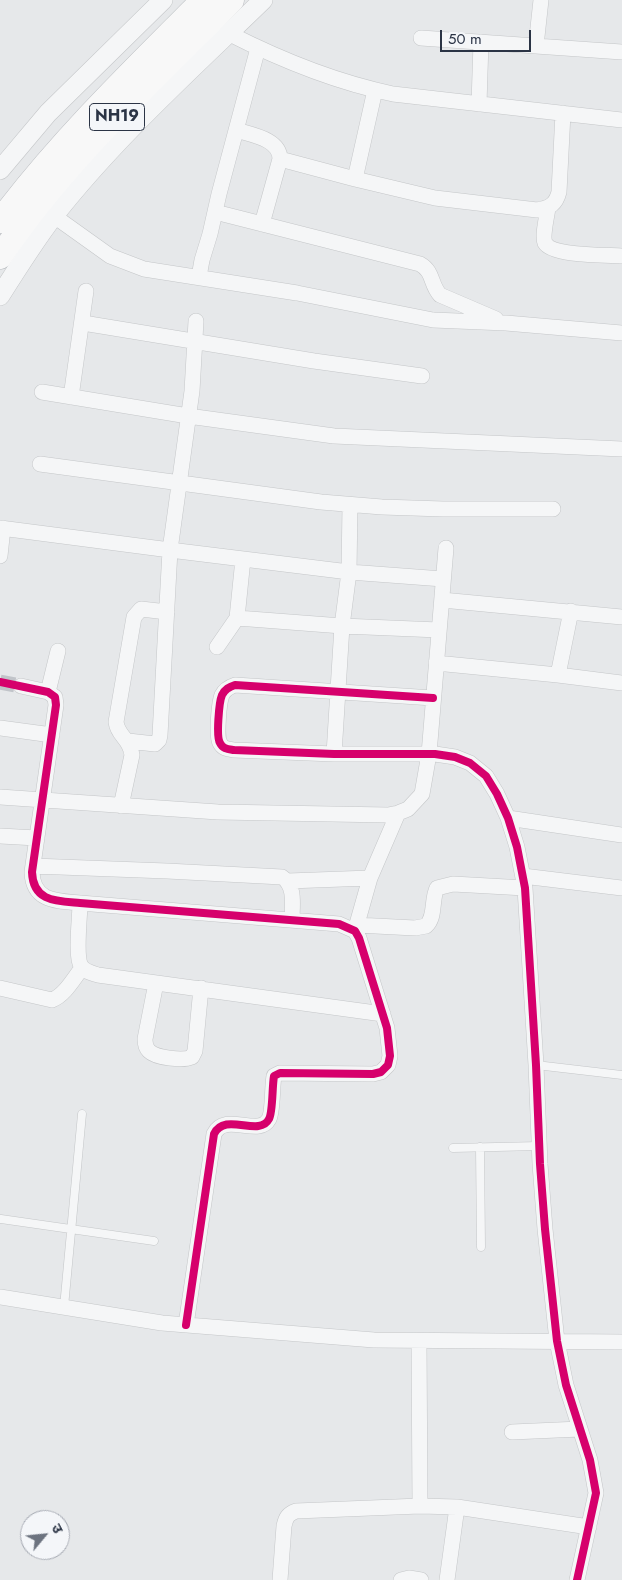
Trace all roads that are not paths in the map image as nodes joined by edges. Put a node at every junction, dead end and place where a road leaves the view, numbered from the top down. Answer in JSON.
{"nodes":[{"id":1,"x":163,"y":0,"type":"edge"},
{"id":2,"x":202,"y":0,"type":"edge"},
{"id":3,"x":232,"y":0,"type":"edge"},
{"id":4,"x":263,"y":0,"type":"edge"},
{"id":5,"x":541,"y":0,"type":"edge"},
{"id":6,"x":228,"y":34,"type":"junction"},
{"id":7,"x":421,"y":38,"type":"dead end"},
{"id":8,"x":480,"y":42,"type":"junction"},
{"id":9,"x":536,"y":46,"type":"junction"},
{"id":10,"x":258,"y":48,"type":"junction"},
{"id":11,"x":622,"y":52,"type":"edge"},
{"id":12,"x":375,"y":90,"type":"junction"},
{"id":13,"x":479,"y":104,"type":"junction"},
{"id":14,"x":563,"y":113,"type":"junction"},
{"id":15,"x":622,"y":120,"type":"edge"},
{"id":16,"x":236,"y":130,"type":"junction"},
{"id":17,"x":280,"y":159,"type":"junction"},
{"id":18,"x":0,"y":170,"type":"edge"},
{"id":19,"x":355,"y":179,"type":"junction"},
{"id":20,"x":548,"y":208,"type":"junction"},
{"id":21,"x":215,"y":212,"type":"junction"},
{"id":22,"x":54,"y":216,"type":"junction"},
{"id":23,"x":262,"y":224,"type":"junction"},
{"id":24,"x":5,"y":252,"type":"edge"},
{"id":25,"x":622,"y":256,"type":"edge"},
{"id":26,"x":199,"y":277,"type":"junction"},
{"id":27,"x":86,"y":291,"type":"dead end"},
{"id":28,"x":1,"y":294,"type":"edge"},
{"id":29,"x":196,"y":321,"type":"dead end"},
{"id":30,"x":83,"y":323,"type":"junction"},
{"id":31,"x":506,"y":323,"type":"junction"},
{"id":32,"x":622,"y":334,"type":"edge"},
{"id":33,"x":194,"y":342,"type":"junction"},
{"id":34,"x":422,"y":376,"type":"dead end"},
{"id":35,"x":42,"y":392,"type":"dead end"},
{"id":36,"x":71,"y":397,"type":"junction"},
{"id":37,"x":188,"y":416,"type":"junction"},
{"id":38,"x":622,"y":449,"type":"edge"},
{"id":39,"x":40,"y":464,"type":"dead end"},
{"id":40,"x":179,"y":482,"type":"junction"},
{"id":41,"x":350,"y":504,"type":"junction"},
{"id":42,"x":553,"y":509,"type":"dead end"},
{"id":43,"x":2,"y":528,"type":"edge"},
{"id":44,"x":446,"y":548,"type":"dead end"},
{"id":45,"x":170,"y":550,"type":"junction"},
{"id":46,"x":0,"y":556,"type":"edge"},
{"id":47,"x":242,"y":559,"type":"junction"},
{"id":48,"x":348,"y":572,"type":"junction"},
{"id":49,"x":443,"y":579,"type":"junction"},
{"id":50,"x":442,"y":600,"type":"junction"},
{"id":51,"x":571,"y":611,"type":"junction"},
{"id":52,"x":167,"y":612,"type":"junction"},
{"id":53,"x":622,"y":617,"type":"edge"},
{"id":54,"x":237,"y":618,"type":"junction"},
{"id":55,"x":342,"y":626,"type":"junction"},
{"id":56,"x":439,"y":630,"type":"junction"},
{"id":57,"x":217,"y":647,"type":"dead end"},
{"id":58,"x":58,"y":651,"type":"dead end"},
{"id":59,"x":436,"y":663,"type":"junction"},
{"id":60,"x":558,"y":675,"type":"junction"},
{"id":61,"x":622,"y":683,"type":"edge"},
{"id":62,"x":21,"y":686,"type":"tunnel mouth"},
{"id":63,"x":338,"y":691,"type":"junction"},
{"id":64,"x":48,"y":692,"type":"junction"},
{"id":65,"x":434,"y":698,"type":"junction"},
{"id":66,"x":0,"y":728,"type":"edge"},
{"id":67,"x":52,"y":735,"type":"junction"},
{"id":68,"x":128,"y":741,"type":"junction"},
{"id":69,"x":334,"y":754,"type":"junction"},
{"id":70,"x":429,"y":754,"type":"junction"},
{"id":71,"x":0,"y":797,"type":"edge"},
{"id":72,"x":43,"y":800,"type":"junction"},
{"id":73,"x":121,"y":806,"type":"junction"},
{"id":74,"x":398,"y":813,"type":"junction"},
{"id":75,"x":508,"y":818,"type":"junction"},
{"id":76,"x":622,"y":835,"type":"edge"},
{"id":77,"x":0,"y":836,"type":"edge"},
{"id":78,"x":37,"y":838,"type":"junction"},
{"id":79,"x":32,"y":866,"type":"junction"},
{"id":80,"x":370,"y":878,"type":"junction"},
{"id":81,"x":288,"y":881,"type":"junction"},
{"id":82,"x":524,"y":882,"type":"junction"},
{"id":83,"x":622,"y":888,"type":"edge"},
{"id":84,"x":80,"y":903,"type":"junction"},
{"id":85,"x":292,"y":920,"type":"junction"},
{"id":86,"x":356,"y":928,"type":"junction"},
{"id":87,"x":82,"y":968,"type":"junction"},
{"id":88,"x":156,"y":983,"type":"junction"},
{"id":89,"x":0,"y":988,"type":"edge"},
{"id":90,"x":201,"y":988,"type":"junction"},
{"id":91,"x":383,"y":1014,"type":"junction"},
{"id":92,"x":536,"y":1065,"type":"junction"},
{"id":93,"x":622,"y":1075,"type":"edge"},
{"id":94,"x":82,"y":1114,"type":"dead end"},
{"id":95,"x":539,"y":1146,"type":"junction"},
{"id":96,"x":480,"y":1147,"type":"junction"},
{"id":97,"x":454,"y":1148,"type":"dead end"},
{"id":98,"x":1,"y":1219,"type":"edge"},
{"id":99,"x":70,"y":1229,"type":"junction"},
{"id":100,"x":154,"y":1241,"type":"dead end"},
{"id":101,"x":481,"y":1247,"type":"dead end"},
{"id":102,"x":0,"y":1297,"type":"edge"},
{"id":103,"x":64,"y":1307,"type":"junction"},
{"id":104,"x":186,"y":1325,"type":"junction"},
{"id":105,"x":419,"y":1341,"type":"junction"},
{"id":106,"x":557,"y":1342,"type":"junction"},
{"id":107,"x":622,"y":1342,"type":"edge"},
{"id":108,"x":580,"y":1429,"type":"junction"},
{"id":109,"x":512,"y":1432,"type":"dead end"},
{"id":110,"x":420,"y":1506,"type":"junction"},
{"id":111,"x":458,"y":1507,"type":"junction"},
{"id":112,"x":589,"y":1527,"type":"junction"},
{"id":113,"x":280,"y":1580,"type":"edge"},
{"id":114,"x":401,"y":1580,"type":"edge"},
{"id":115,"x":421,"y":1580,"type":"edge"},
{"id":116,"x":447,"y":1580,"type":"edge"},
{"id":117,"x":577,"y":1580,"type":"edge"}],
"edges":[{"from":1,"to":18,"type":"street"},
{"from":2,"to":24,"type":"highway","number":"NH19"},
{"from":3,"to":24,"type":"highway","number":"NH19"},
{"from":4,"to":6,"type":"street"},
{"from":5,"to":9,"type":"street"},
{"from":6,"to":10,"type":"street"},
{"from":6,"to":22,"type":"street"},
{"from":7,"to":8,"type":"street"},
{"from":8,"to":9,"type":"street"},
{"from":8,"to":13,"type":"street"},
{"from":9,"to":11,"type":"street"},
{"from":10,"to":12,"type":"street"},
{"from":10,"to":16,"type":"street"},
{"from":12,"to":13,"type":"street"},
{"from":12,"to":19,"type":"street"},
{"from":13,"to":14,"type":"street"},
{"from":14,"to":15,"type":"street"},
{"from":14,"to":20,"type":"street"},
{"from":16,"to":17,"type":"street"},
{"from":16,"to":21,"type":"street"},
{"from":17,"to":19,"type":"street"},
{"from":17,"to":23,"type":"street"},
{"from":19,"to":20,"type":"street"},
{"from":20,"to":25,"type":"street"},
{"from":21,"to":23,"type":"street"},
{"from":21,"to":26,"type":"street"},
{"from":22,"to":24,"type":"street"},
{"from":22,"to":26,"type":"street"},
{"from":23,"to":31,"type":"street"},
{"from":24,"to":28,"type":"street"},
{"from":26,"to":31,"type":"street"},
{"from":27,"to":30,"type":"street"},
{"from":29,"to":33,"type":"street"},
{"from":30,"to":33,"type":"street"},
{"from":30,"to":36,"type":"street"},
{"from":31,"to":32,"type":"street"},
{"from":33,"to":34,"type":"street"},
{"from":33,"to":37,"type":"street"},
{"from":35,"to":36,"type":"street"},
{"from":36,"to":37,"type":"street"},
{"from":37,"to":38,"type":"street"},
{"from":37,"to":40,"type":"street"},
{"from":39,"to":40,"type":"street"},
{"from":40,"to":41,"type":"street"},
{"from":40,"to":45,"type":"street"},
{"from":41,"to":42,"type":"street"},
{"from":41,"to":48,"type":"street"},
{"from":43,"to":45,"type":"street"},
{"from":43,"to":46,"type":"street"},
{"from":44,"to":49,"type":"street"},
{"from":45,"to":47,"type":"street"},
{"from":45,"to":52,"type":"street"},
{"from":47,"to":48,"type":"street"},
{"from":47,"to":54,"type":"street"},
{"from":48,"to":49,"type":"street"},
{"from":48,"to":55,"type":"street"},
{"from":49,"to":50,"type":"street"},
{"from":50,"to":51,"type":"street"},
{"from":50,"to":56,"type":"street"},
{"from":51,"to":53,"type":"street"},
{"from":51,"to":60,"type":"street"},
{"from":52,"to":68,"type":"street"},
{"from":52,"to":68,"type":"street"},
{"from":54,"to":55,"type":"street"},
{"from":54,"to":57,"type":"street"},
{"from":55,"to":56,"type":"street"},
{"from":55,"to":63,"type":"street"},
{"from":56,"to":59,"type":"street"},
{"from":58,"to":64,"type":"street"},
{"from":59,"to":60,"type":"street"},
{"from":59,"to":65,"type":"street"},
{"from":60,"to":61,"type":"street"},
{"from":62,"to":64,"type":"street"},
{"from":63,"to":65,"type":"street"},
{"from":63,"to":69,"type":"street"},
{"from":63,"to":69,"type":"street"},
{"from":64,"to":67,"type":"street"},
{"from":65,"to":70,"type":"street"},
{"from":66,"to":67,"type":"street"},
{"from":67,"to":72,"type":"street"},
{"from":68,"to":73,"type":"street"},
{"from":69,"to":70,"type":"street"},
{"from":70,"to":74,"type":"street"},
{"from":70,"to":75,"type":"street"},
{"from":71,"to":72,"type":"street"},
{"from":72,"to":73,"type":"street"},
{"from":72,"to":78,"type":"street"},
{"from":73,"to":74,"type":"street"},
{"from":74,"to":80,"type":"street"},
{"from":75,"to":76,"type":"street"},
{"from":75,"to":82,"type":"street"},
{"from":77,"to":78,"type":"street"},
{"from":78,"to":79,"type":"street"},
{"from":79,"to":81,"type":"street"},
{"from":79,"to":84,"type":"street"},
{"from":80,"to":81,"type":"street"},
{"from":80,"to":86,"type":"street"},
{"from":81,"to":85,"type":"street"},
{"from":82,"to":83,"type":"street"},
{"from":82,"to":86,"type":"street"},
{"from":82,"to":92,"type":"street"},
{"from":84,"to":85,"type":"street"},
{"from":84,"to":87,"type":"street"},
{"from":85,"to":86,"type":"street"},
{"from":86,"to":91,"type":"street"},
{"from":87,"to":88,"type":"street"},
{"from":87,"to":89,"type":"street"},
{"from":88,"to":90,"type":"street"},
{"from":88,"to":90,"type":"street"},
{"from":90,"to":91,"type":"street"},
{"from":91,"to":104,"type":"street"},
{"from":92,"to":93,"type":"lane"},
{"from":92,"to":95,"type":"street"},
{"from":94,"to":99,"type":"lane"},
{"from":95,"to":96,"type":"lane"},
{"from":95,"to":106,"type":"street"},
{"from":96,"to":97,"type":"lane"},
{"from":96,"to":101,"type":"lane"},
{"from":98,"to":99,"type":"lane"},
{"from":99,"to":100,"type":"lane"},
{"from":99,"to":103,"type":"lane"},
{"from":102,"to":103,"type":"street"},
{"from":103,"to":104,"type":"street"},
{"from":104,"to":105,"type":"street"},
{"from":105,"to":106,"type":"street"},
{"from":105,"to":110,"type":"street"},
{"from":106,"to":107,"type":"street"},
{"from":106,"to":108,"type":"street"},
{"from":108,"to":109,"type":"street"},
{"from":108,"to":112,"type":"street"},
{"from":110,"to":111,"type":"street"},
{"from":110,"to":113,"type":"street"},
{"from":111,"to":112,"type":"street"},
{"from":111,"to":116,"type":"street"},
{"from":112,"to":117,"type":"street"},
{"from":114,"to":115,"type":"street"}]}
